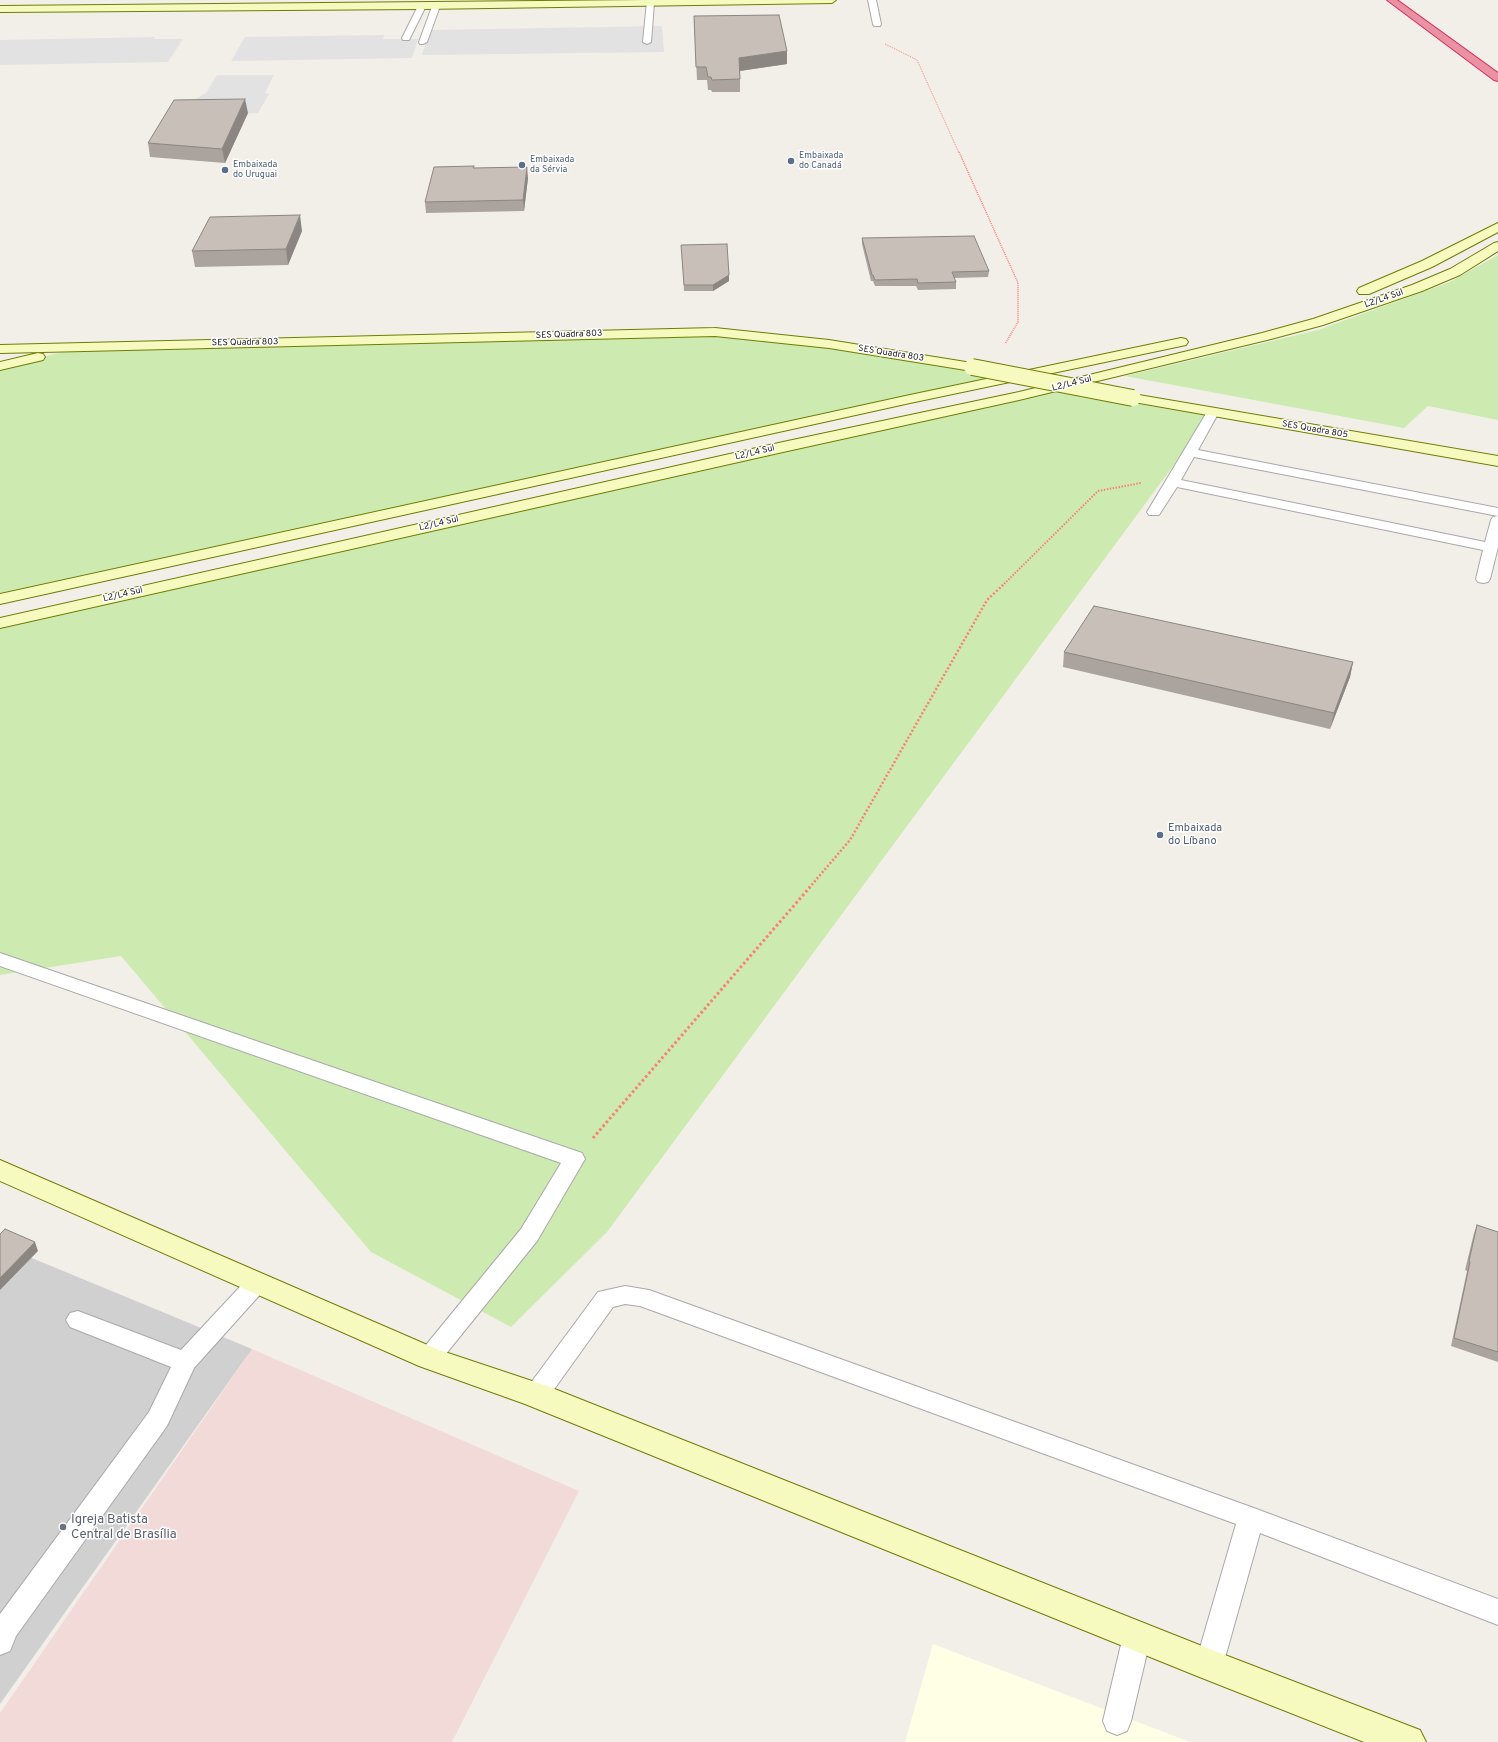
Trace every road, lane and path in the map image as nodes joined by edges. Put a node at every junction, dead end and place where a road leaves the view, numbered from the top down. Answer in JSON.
{"nodes":[{"id":1,"x":832,"y":0,"type":"edge"},
{"id":2,"x":872,"y":0,"type":"edge"},
{"id":3,"x":1391,"y":0,"type":"edge"},
{"id":4,"x":650,"y":3,"type":"junction"},
{"id":5,"x":422,"y":6,"type":"junction"},
{"id":6,"x":436,"y":6,"type":"junction"},
{"id":7,"x":0,"y":9,"type":"edge"},
{"id":8,"x":877,"y":24,"type":"dead end"},
{"id":9,"x":406,"y":38,"type":"dead end"},
{"id":10,"x":423,"y":42,"type":"dead end"},
{"id":11,"x":647,"y":42,"type":"dead end"},
{"id":12,"x":885,"y":44,"type":"dead end"},
{"id":13,"x":1498,"y":78,"type":"edge"},
{"id":14,"x":1498,"y":227,"type":"edge"},
{"id":15,"x":1498,"y":246,"type":"edge"},
{"id":16,"x":1321,"y":306,"type":"dead end"},
{"id":17,"x":1306,"y":310,"type":"dead end"},
{"id":18,"x":88,"y":346,"type":"junction"},
{"id":19,"x":18,"y":348,"type":"junction"},
{"id":20,"x":0,"y":349,"type":"edge"},
{"id":21,"x":0,"y":358,"type":"edge"},
{"id":22,"x":0,"y":366,"type":"edge"},
{"id":23,"x":972,"y":367,"type":"junction"},
{"id":24,"x":1133,"y":398,"type":"joint"},
{"id":25,"x":1213,"y":412,"type":"junction"},
{"id":26,"x":1190,"y":452,"type":"junction"},
{"id":27,"x":1498,"y":461,"type":"edge"},
{"id":28,"x":1174,"y":482,"type":"junction"},
{"id":29,"x":1154,"y":512,"type":"dead end"},
{"id":30,"x":1498,"y":512,"type":"edge"},
{"id":31,"x":1498,"y":520,"type":"edge"},
{"id":32,"x":1491,"y":547,"type":"junction"},
{"id":33,"x":1483,"y":579,"type":"dead end"},
{"id":34,"x":0,"y":599,"type":"edge"},
{"id":35,"x":0,"y":623,"type":"edge"},
{"id":36,"x":0,"y":959,"type":"edge"},
{"id":37,"x":574,"y":1159,"type":"junction"},
{"id":38,"x":0,"y":1170,"type":"edge"},
{"id":39,"x":256,"y":1283,"type":"junction"},
{"id":40,"x":78,"y":1320,"type":"dead end"},
{"id":41,"x":429,"y":1358,"type":"junction"},
{"id":42,"x":185,"y":1362,"type":"junction"},
{"id":43,"x":536,"y":1395,"type":"junction"},
{"id":44,"x":1250,"y":1518,"type":"junction"},
{"id":45,"x":1498,"y":1612,"type":"edge"},
{"id":46,"x":1137,"y":1636,"type":"junction"},
{"id":47,"x":0,"y":1642,"type":"edge"},
{"id":48,"x":1209,"y":1665,"type":"junction"},
{"id":49,"x":1117,"y":1721,"type":"dead end"},
{"id":50,"x":1408,"y":1742,"type":"edge"}],
"edges":[{"from":1,"to":4,"type":"street"},
{"from":2,"to":8,"type":"lane"},
{"from":3,"to":13,"type":"highway"},
{"from":4,"to":6,"type":"street"},
{"from":4,"to":11,"type":"lane"},
{"from":5,"to":6,"type":"street"},
{"from":5,"to":7,"type":"street"},
{"from":5,"to":9,"type":"lane"},
{"from":6,"to":10,"type":"lane"},
{"from":12,"to":23,"type":"path"},
{"from":14,"to":16,"type":"street","name":"L2/L4 Sul"},
{"from":15,"to":35,"type":"street","name":"L2/L4 Sul"},
{"from":17,"to":34,"type":"street","name":"L2/L4 Sul"},
{"from":18,"to":19,"type":"street","name":"SES Quadra 803"},
{"from":18,"to":22,"type":"street"},
{"from":18,"to":23,"type":"street","name":"SES Quadra 803"},
{"from":19,"to":20,"type":"street","name":"SES Quadra 803"},
{"from":19,"to":21,"type":"street"},
{"from":23,"to":24,"type":"street","name":"SES Quadra 803","bridge":true},
{"from":24,"to":25,"type":"street","name":"SES Quadra 805"},
{"from":25,"to":26,"type":"lane"},
{"from":25,"to":27,"type":"street","name":"SES Quadra 805"},
{"from":26,"to":28,"type":"lane"},
{"from":26,"to":30,"type":"lane"},
{"from":28,"to":29,"type":"lane"},
{"from":28,"to":32,"type":"lane"},
{"from":28,"to":37,"type":"path"},
{"from":31,"to":32,"type":"lane"},
{"from":32,"to":33,"type":"lane"},
{"from":36,"to":37,"type":"lane"},
{"from":37,"to":41,"type":"lane"},
{"from":38,"to":39,"type":"street"},
{"from":39,"to":41,"type":"street"},
{"from":39,"to":42,"type":"lane"},
{"from":40,"to":42,"type":"lane"},
{"from":41,"to":43,"type":"street"},
{"from":42,"to":47,"type":"lane"},
{"from":43,"to":44,"type":"lane"},
{"from":43,"to":46,"type":"street"},
{"from":44,"to":45,"type":"lane"},
{"from":44,"to":48,"type":"lane"},
{"from":46,"to":48,"type":"street"},
{"from":46,"to":49,"type":"lane"},
{"from":48,"to":50,"type":"street"}]}
